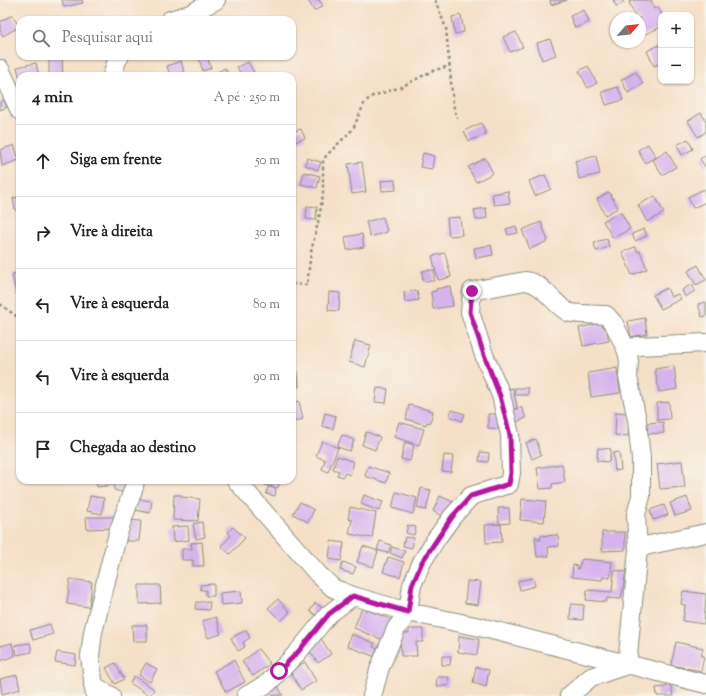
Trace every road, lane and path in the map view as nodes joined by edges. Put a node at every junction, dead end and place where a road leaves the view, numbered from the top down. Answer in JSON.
{"nodes":[{"id":1,"x":216,"y":0,"type":"edge"},
{"id":2,"x":435,"y":0,"type":"edge"},
{"id":3,"x":183,"y":16,"type":"edge"},
{"id":4,"x":117,"y":60,"type":"edge"},
{"id":5,"x":449,"y":66,"type":"junction"},
{"id":6,"x":0,"y":69,"type":"edge"},
{"id":7,"x":113,"y":72,"type":"edge"},
{"id":8,"x":5,"y":90,"type":"edge"},
{"id":9,"x":16,"y":105,"type":"edge"},
{"id":10,"x":457,"y":118,"type":"dead end"},
{"id":11,"x":296,"y":284,"type":"edge"},
{"id":12,"x":0,"y":304,"type":"edge"},
{"id":13,"x":16,"y":316,"type":"edge"},
{"id":14,"x":706,"y":343,"type":"edge"},
{"id":15,"x":627,"y":350,"type":"junction"},
{"id":16,"x":134,"y":484,"type":"edge"},
{"id":17,"x":239,"y":484,"type":"edge"},
{"id":18,"x":706,"y":533,"type":"edge"},
{"id":19,"x":638,"y":550,"type":"junction"},
{"id":20,"x":353,"y":596,"type":"junction"},
{"id":21,"x":408,"y":612,"type":"junction"},
{"id":22,"x":628,"y":665,"type":"junction"},
{"id":23,"x":700,"y":687,"type":"edge"},
{"id":24,"x":94,"y":690,"type":"edge"},
{"id":25,"x":111,"y":696,"type":"edge"},
{"id":26,"x":246,"y":696,"type":"edge"},
{"id":27,"x":372,"y":696,"type":"edge"},
{"id":28,"x":569,"y":696,"type":"edge"}],
"edges":[{"from":1,"to":3,"type":"street"},
{"from":2,"to":5,"type":"path"},
{"from":4,"to":7,"type":"street"},
{"from":5,"to":10,"type":"path"},
{"from":5,"to":11,"type":"path"},
{"from":6,"to":8,"type":"street"},
{"from":8,"to":9,"type":"street"},
{"from":12,"to":13,"type":"path"},
{"from":14,"to":15,"type":"street"},
{"from":15,"to":19,"type":"street"},
{"from":15,"to":21,"type":"street"},
{"from":16,"to":24,"type":"street"},
{"from":17,"to":20,"type":"street"},
{"from":18,"to":19,"type":"street"},
{"from":19,"to":22,"type":"street"},
{"from":20,"to":21,"type":"street"},
{"from":20,"to":26,"type":"street"},
{"from":21,"to":22,"type":"street"},
{"from":21,"to":27,"type":"street"},
{"from":22,"to":23,"type":"street"},
{"from":22,"to":28,"type":"street"},
{"from":24,"to":25,"type":"street"}]}
